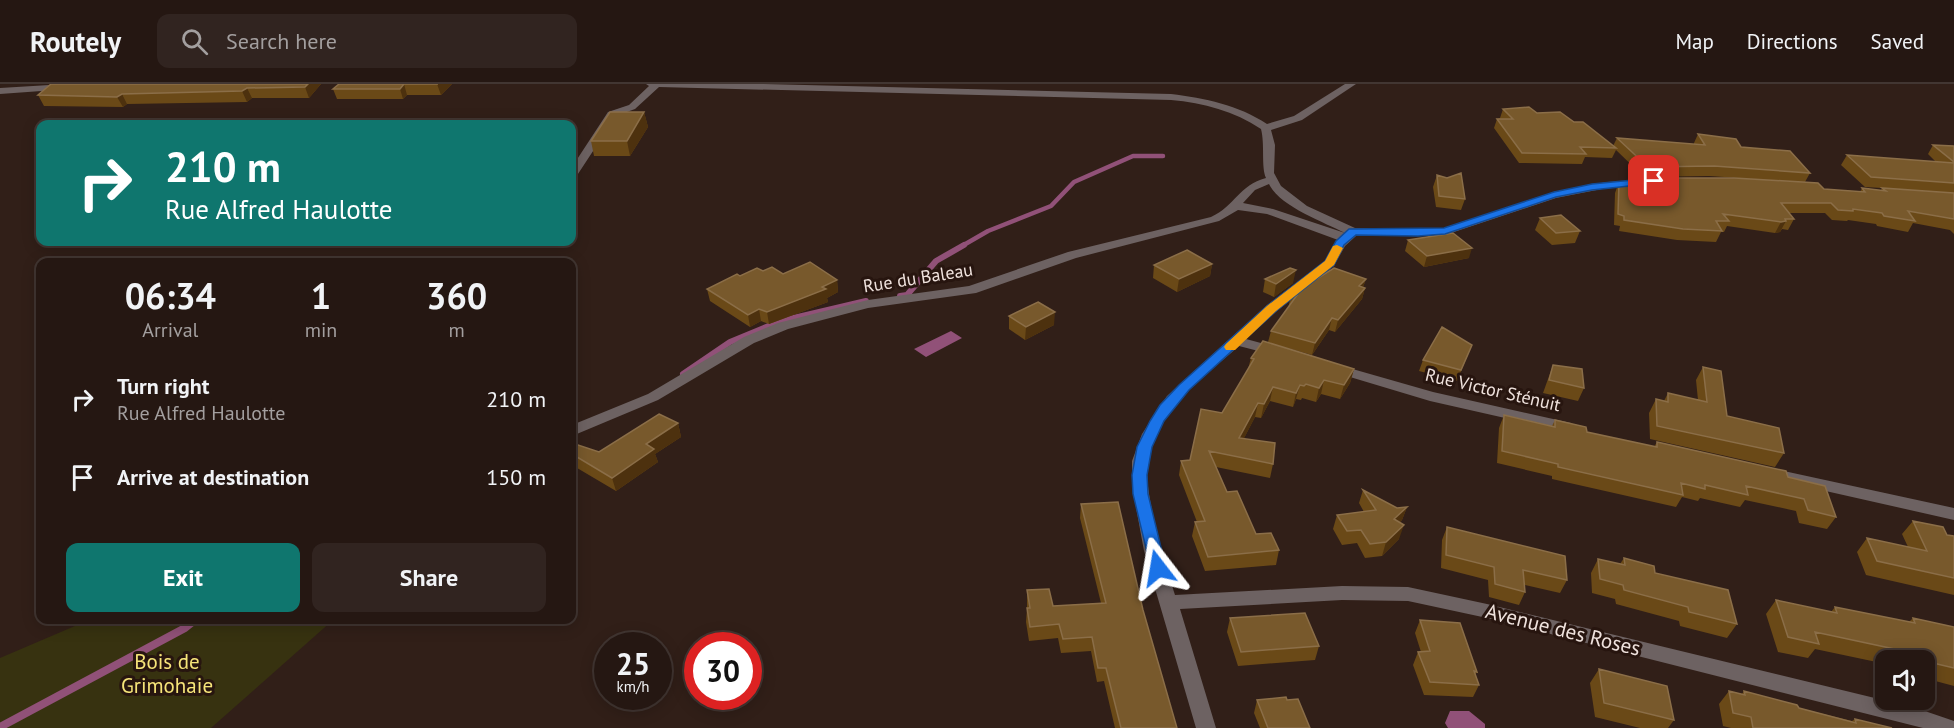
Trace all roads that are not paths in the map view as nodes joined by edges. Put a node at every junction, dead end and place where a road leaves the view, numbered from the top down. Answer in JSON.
{"nodes":[{"id":1,"x":651,"y":84,"type":"edge"},
{"id":2,"x":657,"y":84,"type":"edge"},
{"id":3,"x":1351,"y":84,"type":"edge"},
{"id":4,"x":76,"y":85,"type":"edge"},
{"id":5,"x":0,"y":91,"type":"edge"},
{"id":6,"x":1266,"y":128,"type":"junction"},
{"id":7,"x":576,"y":169,"type":"edge"},
{"id":8,"x":1271,"y":180,"type":"junction"},
{"id":9,"x":1692,"y":181,"type":"edge"},
{"id":10,"x":1238,"y":206,"type":"junction"},
{"id":11,"x":1349,"y":235,"type":"junction"},
{"id":12,"x":1237,"y":341,"type":"junction"},
{"id":13,"x":1293,"y":356,"type":"edge"},
{"id":14,"x":1316,"y":363,"type":"edge"},
{"id":15,"x":576,"y":429,"type":"edge"},
{"id":16,"x":1583,"y":431,"type":"edge"},
{"id":17,"x":1755,"y":470,"type":"edge"},
{"id":18,"x":1954,"y":514,"type":"edge"},
{"id":19,"x":1168,"y":603,"type":"junction"},
{"id":20,"x":1206,"y":728,"type":"edge"},
{"id":21,"x":1951,"y":728,"type":"edge"}],
"edges":[{"from":1,"to":2,"type":"street"},
{"from":2,"to":6,"type":"street"},
{"from":2,"to":7,"type":"street"},
{"from":3,"to":6,"type":"street"},
{"from":4,"to":5,"type":"street"},
{"from":6,"to":8,"type":"street"},
{"from":8,"to":10,"type":"street","name":"Rue du Baleau"},
{"from":8,"to":11,"type":"street"},
{"from":9,"to":11,"type":"street"},
{"from":10,"to":11,"type":"street"},
{"from":10,"to":15,"type":"street","name":"Rue du Baleau"},
{"from":11,"to":12,"type":"street"},
{"from":12,"to":13,"type":"street"},
{"from":12,"to":19,"type":"street"},
{"from":14,"to":16,"type":"street","name":"Rue Victor Sténuit"},
{"from":17,"to":18,"type":"street"},
{"from":19,"to":20,"type":"street"},
{"from":19,"to":21,"type":"street","name":"Avenue des Roses"}]}
